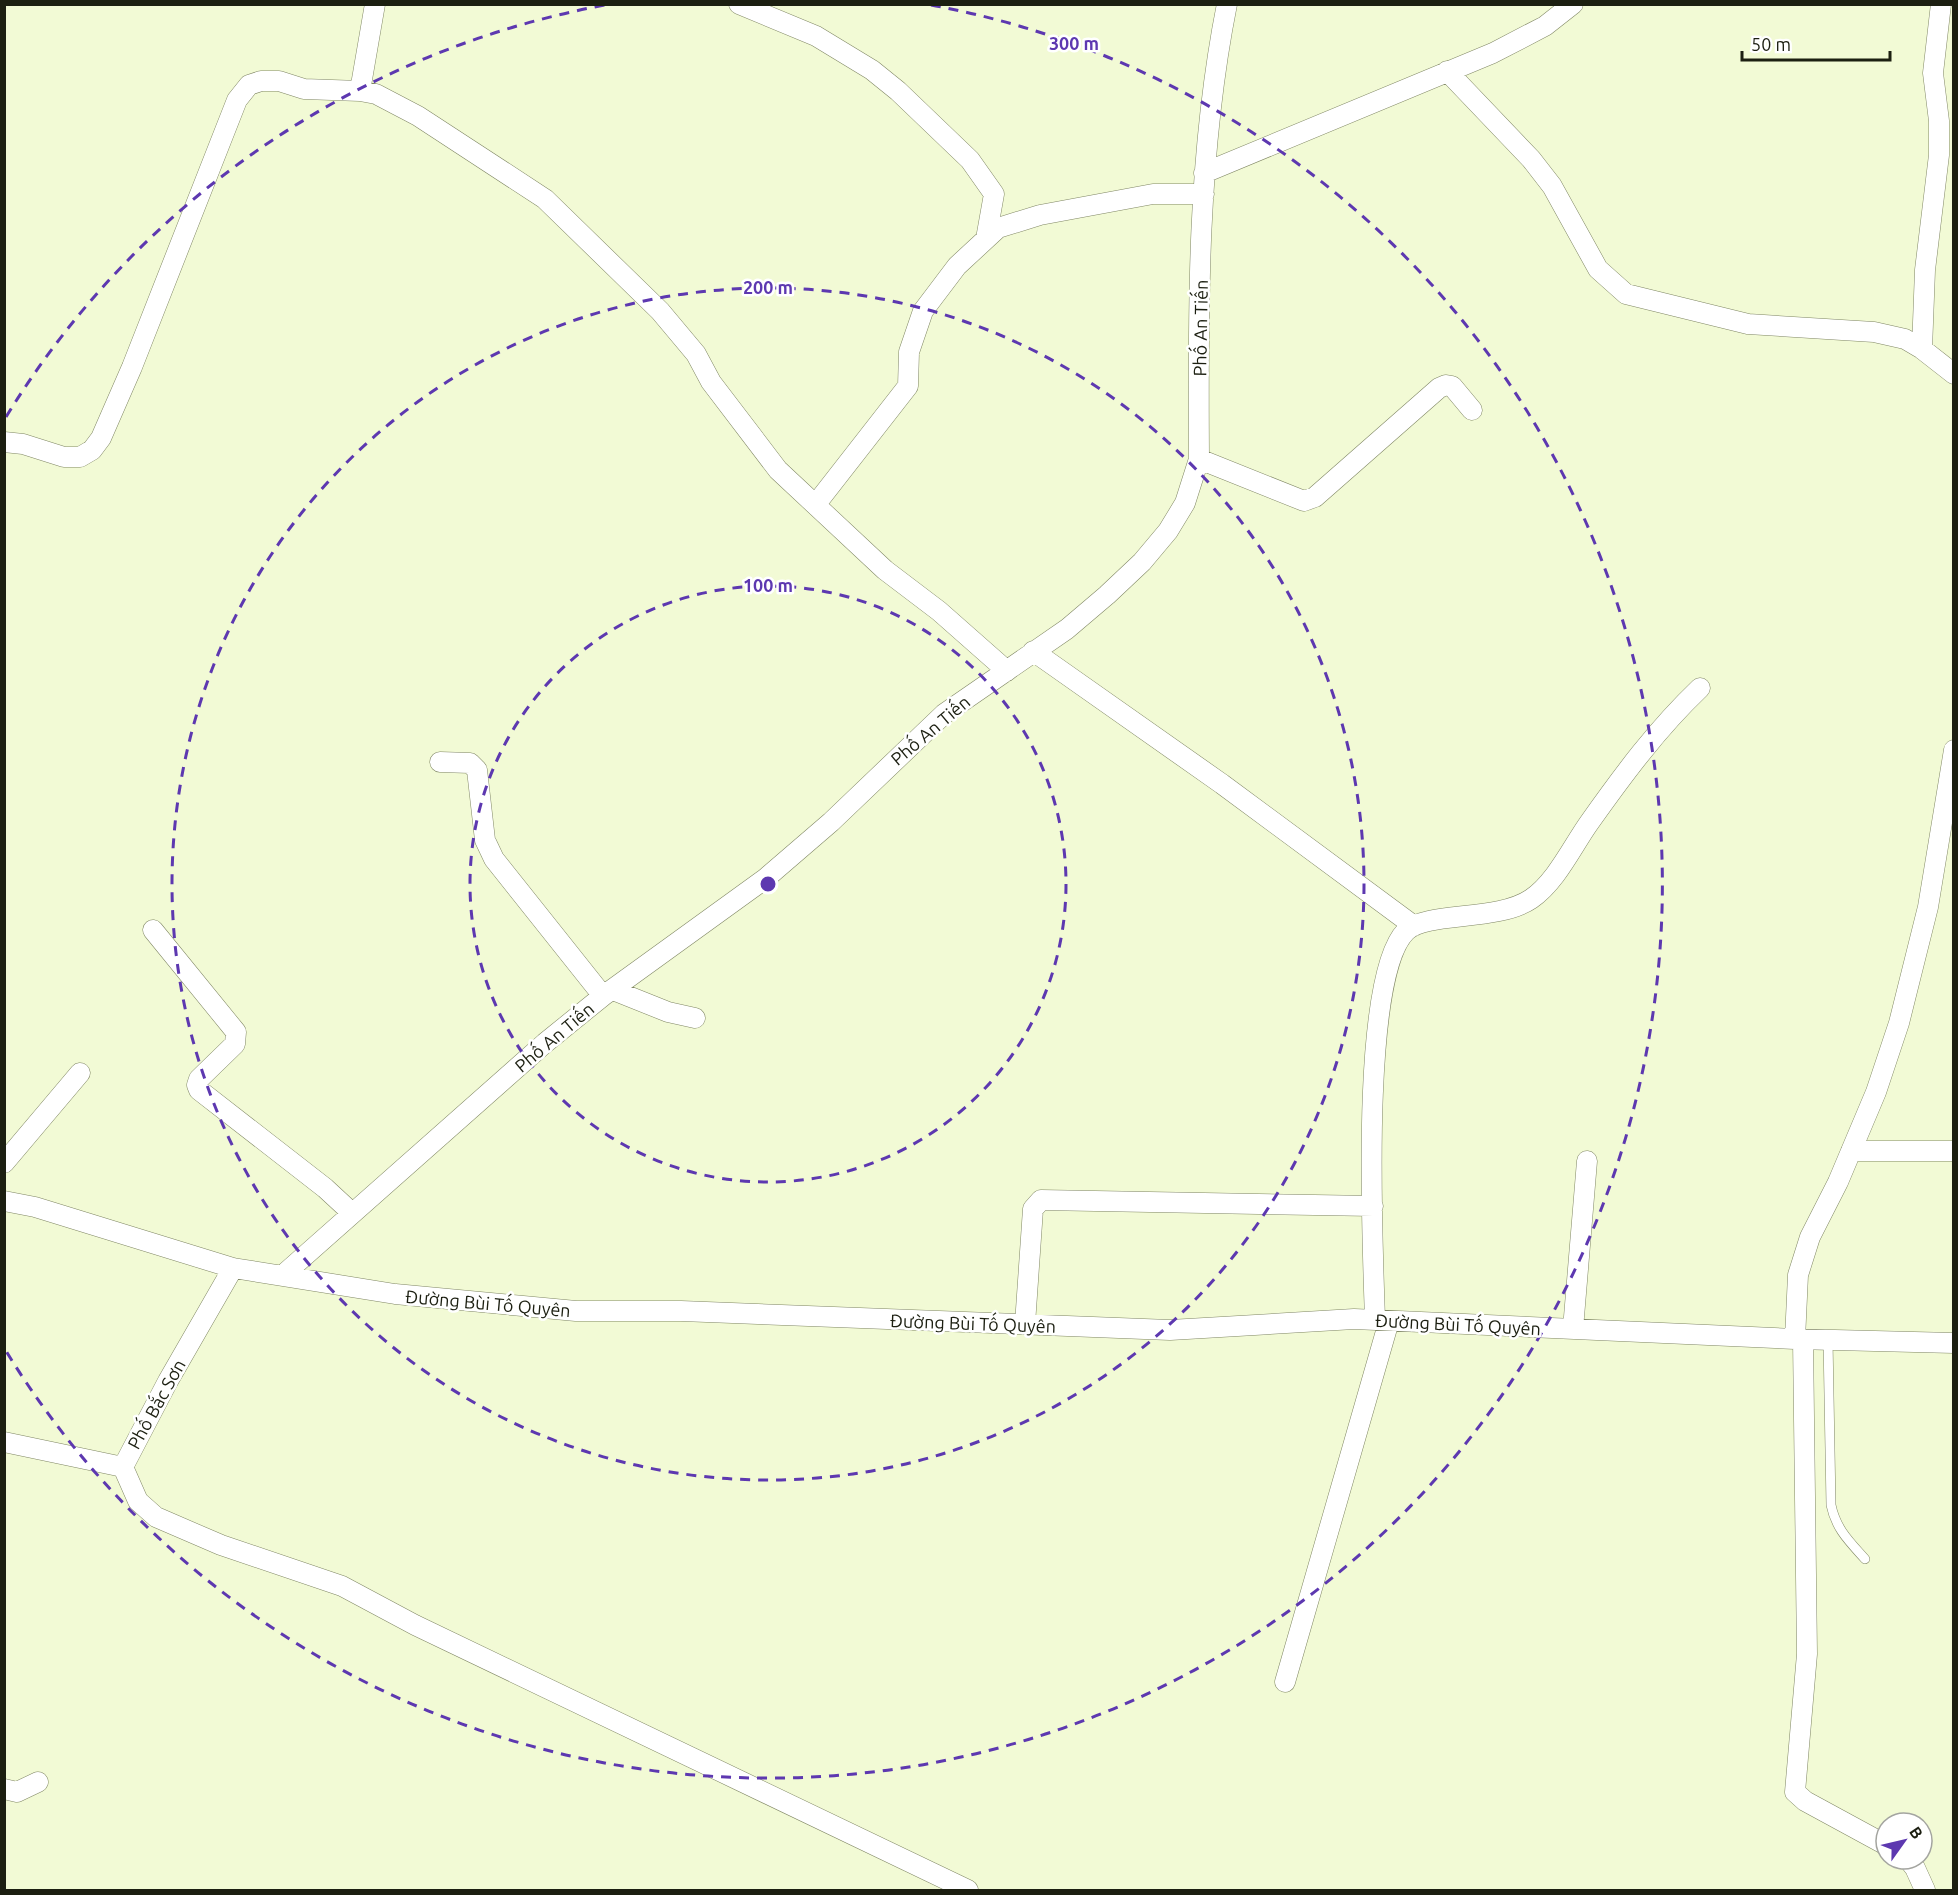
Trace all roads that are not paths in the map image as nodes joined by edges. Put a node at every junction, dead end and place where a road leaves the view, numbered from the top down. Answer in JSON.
{"nodes":[{"id":1,"x":375,"y":4,"type":"edge"},
{"id":2,"x":739,"y":4,"type":"edge"},
{"id":3,"x":1227,"y":4,"type":"edge"},
{"id":4,"x":1573,"y":4,"type":"edge"},
{"id":5,"x":1941,"y":4,"type":"edge"},
{"id":6,"x":1447,"y":71,"type":"junction"},
{"id":7,"x":360,"y":91,"type":"junction"},
{"id":8,"x":1204,"y":172,"type":"junction"},
{"id":9,"x":1204,"y":194,"type":"junction"},
{"id":10,"x":986,"y":239,"type":"junction"},
{"id":11,"x":1922,"y":349,"type":"junction"},
{"id":12,"x":1953,"y":374,"type":"edge"},
{"id":13,"x":1472,"y":410,"type":"dead end"},
{"id":14,"x":4,"y":442,"type":"edge"},
{"id":15,"x":1199,"y":459,"type":"junction"},
{"id":16,"x":816,"y":504,"type":"junction"},
{"id":17,"x":1033,"y":651,"type":"junction"},
{"id":18,"x":1007,"y":671,"type":"junction"},
{"id":19,"x":1700,"y":688,"type":"dead end"},
{"id":20,"x":1953,"y":750,"type":"edge"},
{"id":21,"x":440,"y":762,"type":"dead end"},
{"id":22,"x":1414,"y":926,"type":"junction"},
{"id":23,"x":153,"y":930,"type":"dead end"},
{"id":24,"x":608,"y":993,"type":"junction"},
{"id":25,"x":695,"y":1018,"type":"dead end"},
{"id":26,"x":80,"y":1073,"type":"dead end"},
{"id":27,"x":1953,"y":1150,"type":"edge"},
{"id":28,"x":1851,"y":1151,"type":"junction"},
{"id":29,"x":1587,"y":1161,"type":"dead end"},
{"id":30,"x":4,"y":1163,"type":"edge"},
{"id":31,"x":4,"y":1201,"type":"edge"},
{"id":32,"x":1373,"y":1206,"type":"junction"},
{"id":33,"x":352,"y":1213,"type":"junction"},
{"id":34,"x":233,"y":1268,"type":"junction"},
{"id":35,"x":283,"y":1275,"type":"junction"},
{"id":36,"x":1382,"y":1320,"type":"junction"},
{"id":37,"x":1025,"y":1324,"type":"junction"},
{"id":38,"x":1573,"y":1329,"type":"junction"},
{"id":39,"x":1799,"y":1339,"type":"junction"},
{"id":40,"x":1828,"y":1340,"type":"junction"},
{"id":41,"x":1953,"y":1343,"type":"edge"},
{"id":42,"x":4,"y":1442,"type":"edge"},
{"id":43,"x":123,"y":1467,"type":"junction"},
{"id":44,"x":1865,"y":1559,"type":"dead end"},
{"id":45,"x":1285,"y":1682,"type":"dead end"},
{"id":46,"x":38,"y":1782,"type":"dead end"},
{"id":47,"x":4,"y":1790,"type":"edge"},
{"id":48,"x":1874,"y":1838,"type":"edge"},
{"id":49,"x":1916,"y":1871,"type":"edge"},
{"id":50,"x":968,"y":1890,"type":"edge"},
{"id":51,"x":1925,"y":1890,"type":"edge"}],
"edges":[{"from":1,"to":7,"type":"street"},
{"from":2,"to":10,"type":"street"},
{"from":3,"to":8,"type":"street","name":"Phố An Tiến"},
{"from":4,"to":6,"type":"street"},
{"from":5,"to":11,"type":"street"},
{"from":6,"to":8,"type":"street"},
{"from":6,"to":11,"type":"street"},
{"from":7,"to":14,"type":"street"},
{"from":7,"to":16,"type":"street"},
{"from":8,"to":9,"type":"street","name":"Phố An Tiến"},
{"from":9,"to":10,"type":"street"},
{"from":9,"to":15,"type":"street","name":"Phố An Tiến"},
{"from":10,"to":16,"type":"street"},
{"from":11,"to":12,"type":"street"},
{"from":13,"to":15,"type":"street"},
{"from":15,"to":17,"type":"street","name":"Phố An Tiến"},
{"from":16,"to":18,"type":"street"},
{"from":17,"to":18,"type":"street","name":"Phố An Tiến"},
{"from":17,"to":22,"type":"street"},
{"from":18,"to":24,"type":"street","name":"Phố An Tiến"},
{"from":19,"to":22,"type":"street"},
{"from":20,"to":28,"type":"street"},
{"from":21,"to":24,"type":"street"},
{"from":22,"to":32,"type":"street"},
{"from":23,"to":33,"type":"street"},
{"from":24,"to":25,"type":"street"},
{"from":24,"to":33,"type":"street","name":"Phố An Tiến"},
{"from":26,"to":30,"type":"street"},
{"from":27,"to":28,"type":"street"},
{"from":28,"to":39,"type":"street"},
{"from":29,"to":38,"type":"street"},
{"from":31,"to":34,"type":"street","name":"Đường Bùi Tố Quyên"},
{"from":32,"to":36,"type":"street"},
{"from":32,"to":37,"type":"street"},
{"from":33,"to":35,"type":"street","name":"Phố An Tiến"},
{"from":34,"to":35,"type":"street","name":"Đường Bùi Tố Quyên"},
{"from":34,"to":43,"type":"street","name":"Phố Bắc Sơn"},
{"from":35,"to":37,"type":"street","name":"Đường Bùi Tố Quyên"},
{"from":36,"to":37,"type":"street","name":"Đường Bùi Tố Quyên"},
{"from":36,"to":38,"type":"street","name":"Đường Bùi Tố Quyên"},
{"from":36,"to":45,"type":"street"},
{"from":38,"to":39,"type":"street","name":"Đường Bùi Tố Quyên"},
{"from":39,"to":40,"type":"street","name":"Đường Bùi Tố Quyên"},
{"from":39,"to":48,"type":"street"},
{"from":40,"to":41,"type":"street","name":"Đường Bùi Tố Quyên"},
{"from":40,"to":44,"type":"lane"},
{"from":42,"to":43,"type":"street","name":"Phố Bắc Sơn"},
{"from":43,"to":50,"type":"street"},
{"from":46,"to":47,"type":"street"},
{"from":49,"to":51,"type":"street"}]}
